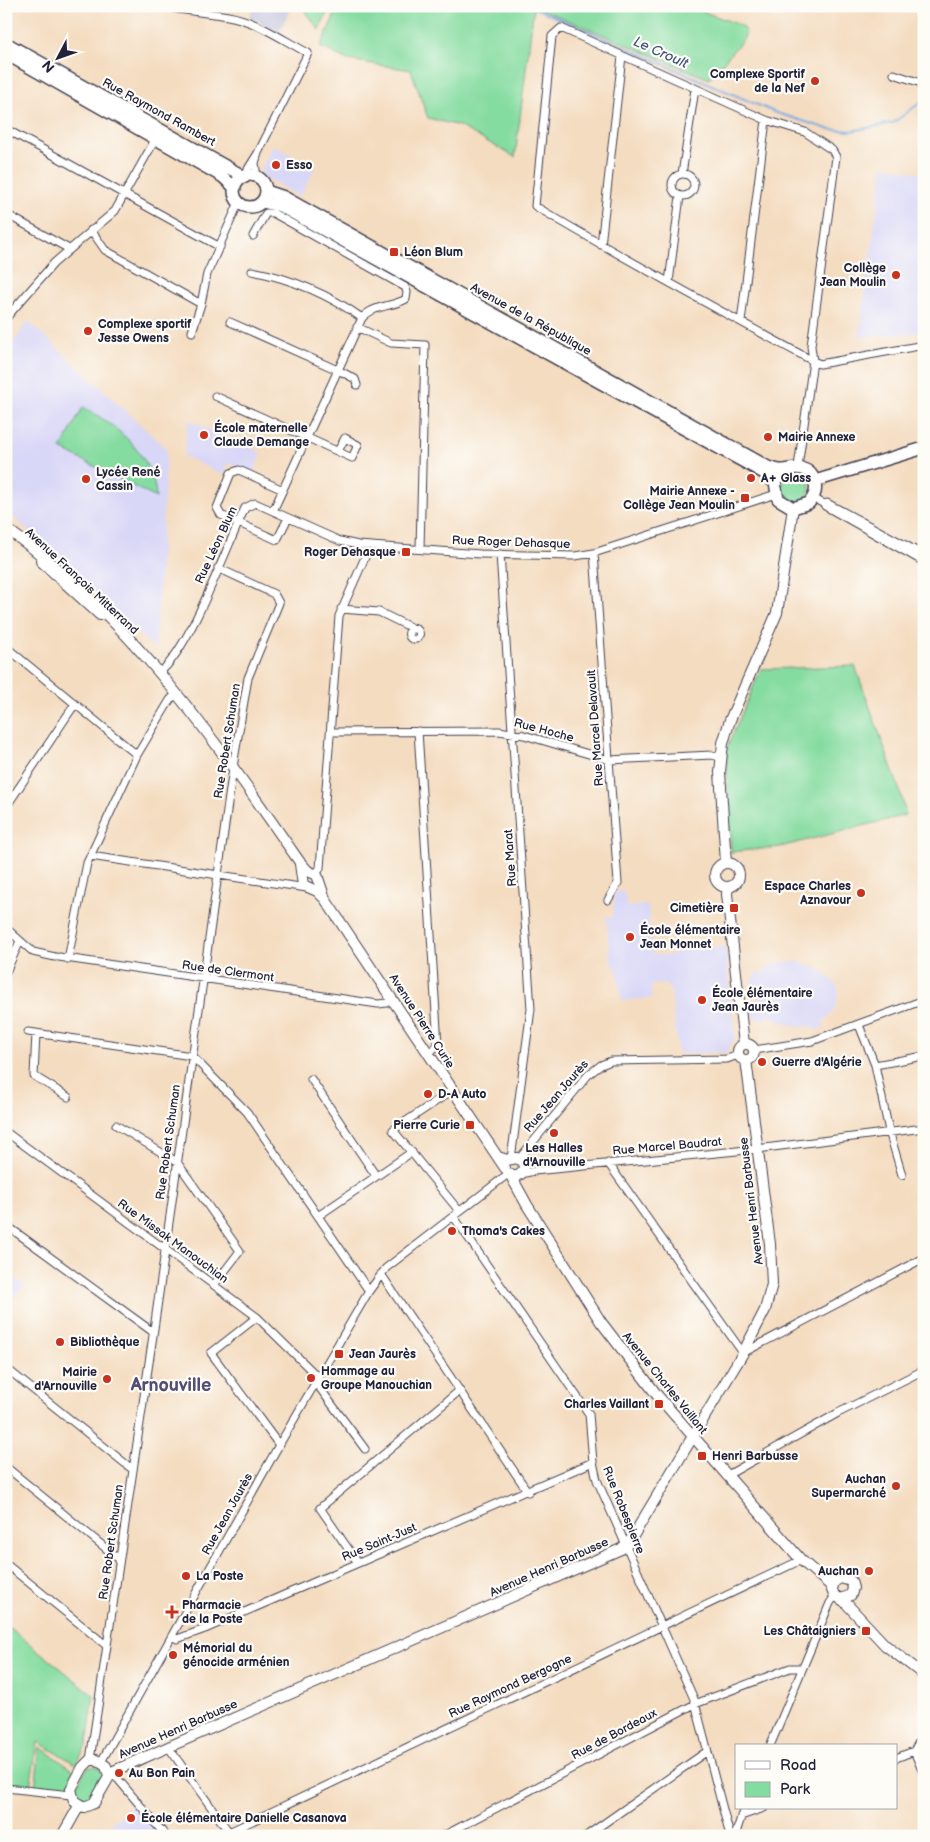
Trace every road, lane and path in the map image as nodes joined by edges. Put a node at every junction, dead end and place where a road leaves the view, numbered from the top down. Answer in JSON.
{"nodes":[{"id":1,"x":164,"y":6,"type":"edge"},
{"id":2,"x":195,"y":10,"type":"edge"},
{"id":3,"x":6,"y":42,"type":"edge"},
{"id":4,"x":622,"y":56,"type":"junction"},
{"id":5,"x":8,"y":59,"type":"edge"},
{"id":6,"x":894,"y":74,"type":"dead end"},
{"id":7,"x":924,"y":84,"type":"edge"},
{"id":8,"x":695,"y":89,"type":"junction"},
{"id":9,"x":766,"y":120,"type":"junction"},
{"id":10,"x":6,"y":129,"type":"edge"},
{"id":11,"x":156,"y":138,"type":"junction"},
{"id":12,"x":682,"y":174,"type":"junction"},
{"id":13,"x":249,"y":177,"type":"junction"},
{"id":14,"x":235,"y":188,"type":"junction"},
{"id":15,"x":125,"y":194,"type":"junction"},
{"id":16,"x":680,"y":196,"type":"junction"},
{"id":17,"x":264,"y":197,"type":"junction"},
{"id":18,"x":239,"y":202,"type":"junction"},
{"id":19,"x":6,"y":214,"type":"edge"},
{"id":20,"x":91,"y":230,"type":"junction"},
{"id":21,"x":253,"y":236,"type":"dead end"},
{"id":22,"x":601,"y":245,"type":"junction"},
{"id":23,"x":220,"y":247,"type":"junction"},
{"id":24,"x":68,"y":249,"type":"junction"},
{"id":25,"x":252,"y":272,"type":"dead end"},
{"id":26,"x":669,"y":282,"type":"junction"},
{"id":27,"x":201,"y":304,"type":"junction"},
{"id":28,"x":6,"y":318,"type":"edge"},
{"id":29,"x":362,"y":318,"type":"junction"},
{"id":30,"x":230,"y":322,"type":"dead end"},
{"id":31,"x":740,"y":322,"type":"junction"},
{"id":32,"x":357,"y":327,"type":"junction"},
{"id":33,"x":192,"y":332,"type":"dead end"},
{"id":34,"x":924,"y":345,"type":"edge"},
{"id":35,"x":813,"y":361,"type":"junction"},
{"id":36,"x":339,"y":370,"type":"junction"},
{"id":37,"x":356,"y":385,"type":"dead end"},
{"id":38,"x":215,"y":396,"type":"dead end"},
{"id":39,"x":308,"y":437,"type":"junction"},
{"id":40,"x":924,"y":448,"type":"edge"},
{"id":41,"x":338,"y":451,"type":"dead end"},
{"id":42,"x":798,"y":467,"type":"junction"},
{"id":43,"x":783,"y":470,"type":"junction"},
{"id":44,"x":815,"y":482,"type":"junction"},
{"id":45,"x":775,"y":489,"type":"junction"},
{"id":46,"x":283,"y":490,"type":"junction"},
{"id":47,"x":813,"y":498,"type":"junction"},
{"id":48,"x":793,"y":508,"type":"junction"},
{"id":49,"x":273,"y":511,"type":"junction"},
{"id":50,"x":288,"y":518,"type":"junction"},
{"id":51,"x":238,"y":522,"type":"junction"},
{"id":52,"x":9,"y":530,"type":"edge"},
{"id":53,"x":370,"y":546,"type":"junction"},
{"id":54,"x":420,"y":549,"type":"junction"},
{"id":55,"x":594,"y":552,"type":"junction"},
{"id":56,"x":500,"y":554,"type":"junction"},
{"id":57,"x":923,"y":559,"type":"edge"},
{"id":58,"x":218,"y":568,"type":"junction"},
{"id":59,"x":341,"y":609,"type":"junction"},
{"id":60,"x":414,"y":628,"type":"dead end"},
{"id":61,"x":6,"y":647,"type":"edge"},
{"id":62,"x":160,"y":672,"type":"junction"},
{"id":63,"x":177,"y":694,"type":"junction"},
{"id":64,"x":76,"y":704,"type":"junction"},
{"id":65,"x":418,"y":731,"type":"junction"},
{"id":66,"x":331,"y":732,"type":"junction"},
{"id":67,"x":512,"y":732,"type":"junction"},
{"id":68,"x":137,"y":755,"type":"junction"},
{"id":69,"x":720,"y":757,"type":"junction"},
{"id":70,"x":609,"y":760,"type":"junction"},
{"id":71,"x":234,"y":766,"type":"junction"},
{"id":72,"x":6,"y":807,"type":"edge"},
{"id":73,"x":90,"y":856,"type":"junction"},
{"id":74,"x":726,"y":863,"type":"junction"},
{"id":75,"x":218,"y":876,"type":"junction"},
{"id":76,"x":308,"y":881,"type":"junction"},
{"id":77,"x":728,"y":887,"type":"junction"},
{"id":78,"x":608,"y":900,"type":"dead end"},
{"id":79,"x":6,"y":928,"type":"edge"},
{"id":80,"x":20,"y":941,"type":"junction"},
{"id":81,"x":68,"y":959,"type":"junction"},
{"id":82,"x":6,"y":972,"type":"edge"},
{"id":83,"x":204,"y":978,"type":"junction"},
{"id":84,"x":393,"y":999,"type":"junction"},
{"id":85,"x":924,"y":1000,"type":"edge"},
{"id":86,"x":859,"y":1025,"type":"junction"},
{"id":87,"x":744,"y":1044,"type":"junction"},
{"id":88,"x":754,"y":1050,"type":"junction"},
{"id":89,"x":429,"y":1053,"type":"junction"},
{"id":90,"x":192,"y":1056,"type":"junction"},
{"id":91,"x":924,"y":1056,"type":"edge"},
{"id":92,"x":742,"y":1057,"type":"junction"},
{"id":93,"x":875,"y":1065,"type":"junction"},
{"id":94,"x":311,"y":1079,"type":"dead end"},
{"id":95,"x":453,"y":1090,"type":"junction"},
{"id":96,"x":68,"y":1097,"type":"dead end"},
{"id":97,"x":116,"y":1126,"type":"dead end"},
{"id":98,"x":924,"y":1128,"type":"edge"},
{"id":99,"x":889,"y":1131,"type":"junction"},
{"id":100,"x":6,"y":1132,"type":"edge"},
{"id":101,"x":758,"y":1148,"type":"junction"},
{"id":102,"x":412,"y":1152,"type":"junction"},
{"id":103,"x":177,"y":1162,"type":"junction"},
{"id":104,"x":608,"y":1163,"type":"junction"},
{"id":105,"x":513,"y":1165,"type":"junction"},
{"id":106,"x":902,"y":1175,"type":"dead end"},
{"id":107,"x":376,"y":1176,"type":"junction"},
{"id":108,"x":460,"y":1212,"type":"junction"},
{"id":109,"x":318,"y":1216,"type":"junction"},
{"id":110,"x":454,"y":1217,"type":"junction"},
{"id":111,"x":6,"y":1225,"type":"edge"},
{"id":112,"x":164,"y":1249,"type":"junction"},
{"id":113,"x":924,"y":1258,"type":"edge"},
{"id":114,"x":380,"y":1274,"type":"junction"},
{"id":115,"x":214,"y":1286,"type":"junction"},
{"id":116,"x":369,"y":1290,"type":"junction"},
{"id":117,"x":257,"y":1317,"type":"junction"},
{"id":118,"x":153,"y":1332,"type":"junction"},
{"id":119,"x":743,"y":1353,"type":"junction"},
{"id":120,"x":6,"y":1368,"type":"edge"},
{"id":121,"x":924,"y":1370,"type":"edge"},
{"id":122,"x":317,"y":1381,"type":"junction"},
{"id":123,"x":459,"y":1391,"type":"junction"},
{"id":124,"x":693,"y":1437,"type":"junction"},
{"id":125,"x":278,"y":1445,"type":"junction"},
{"id":126,"x":365,"y":1449,"type":"dead end"},
{"id":127,"x":593,"y":1462,"type":"junction"},
{"id":128,"x":6,"y":1467,"type":"edge"},
{"id":129,"x":132,"y":1469,"type":"junction"},
{"id":130,"x":726,"y":1476,"type":"junction"},
{"id":131,"x":528,"y":1492,"type":"junction"},
{"id":132,"x":626,"y":1544,"type":"junction"},
{"id":133,"x":119,"y":1559,"type":"junction"},
{"id":134,"x":801,"y":1560,"type":"junction"},
{"id":135,"x":358,"y":1563,"type":"junction"},
{"id":136,"x":6,"y":1564,"type":"edge"},
{"id":137,"x":813,"y":1572,"type":"junction"},
{"id":138,"x":838,"y":1579,"type":"junction"},
{"id":139,"x":852,"y":1594,"type":"junction"},
{"id":140,"x":836,"y":1595,"type":"junction"},
{"id":141,"x":860,"y":1618,"type":"junction"},
{"id":142,"x":661,"y":1626,"type":"junction"},
{"id":143,"x":173,"y":1636,"type":"junction"},
{"id":144,"x":108,"y":1646,"type":"junction"},
{"id":145,"x":802,"y":1668,"type":"junction"},
{"id":146,"x":923,"y":1675,"type":"edge"},
{"id":147,"x":695,"y":1704,"type":"junction"},
{"id":148,"x":924,"y":1733,"type":"edge"},
{"id":149,"x":771,"y":1744,"type":"edge"},
{"id":150,"x":169,"y":1748,"type":"junction"},
{"id":151,"x":914,"y":1751,"type":"junction"},
{"id":152,"x":706,"y":1752,"type":"junction"},
{"id":153,"x":898,"y":1757,"type":"edge"},
{"id":154,"x":90,"y":1760,"type":"junction"},
{"id":155,"x":101,"y":1762,"type":"junction"},
{"id":156,"x":110,"y":1772,"type":"junction"},
{"id":157,"x":924,"y":1775,"type":"edge"},
{"id":158,"x":6,"y":1788,"type":"edge"},
{"id":159,"x":71,"y":1795,"type":"junction"},
{"id":160,"x":79,"y":1806,"type":"junction"},
{"id":161,"x":742,"y":1812,"type":"edge"},
{"id":162,"x":230,"y":1834,"type":"edge"},
{"id":163,"x":62,"y":1836,"type":"edge"},
{"id":164,"x":166,"y":1836,"type":"edge"},
{"id":165,"x":443,"y":1836,"type":"edge"},
{"id":166,"x":586,"y":1836,"type":"edge"},
{"id":167,"x":730,"y":1836,"type":"edge"},
{"id":168,"x":735,"y":1836,"type":"edge"}],
"edges":[{"from":1,"to":2,"type":"street"},
{"from":2,"to":13,"type":"street"},
{"from":3,"to":13,"type":"main road","name":"Rue Raymond Rambert"},
{"from":4,"to":8,"type":"street"},
{"from":4,"to":22,"type":"street"},
{"from":4,"to":22,"type":"street"},
{"from":5,"to":11,"type":"main road","name":"Rue Raymond Rambert"},
{"from":6,"to":7,"type":"street"},
{"from":8,"to":9,"type":"street"},
{"from":8,"to":12,"type":"street"},
{"from":9,"to":31,"type":"street"},
{"from":9,"to":35,"type":"street"},
{"from":10,"to":15,"type":"street"},
{"from":11,"to":14,"type":"main road","name":"Rue Raymond Rambert"},
{"from":11,"to":15,"type":"street"},
{"from":12,"to":16,"type":"street"},
{"from":12,"to":16,"type":"street"},
{"from":13,"to":14,"type":"main road"},
{"from":13,"to":17,"type":"main road"},
{"from":14,"to":18,"type":"main road"},
{"from":15,"to":20,"type":"street"},
{"from":15,"to":23,"type":"street"},
{"from":16,"to":26,"type":"street"},
{"from":17,"to":18,"type":"main road"},
{"from":17,"to":43,"type":"main road","name":"Avenue de la République"},
{"from":17,"to":45,"type":"main road","name":"Avenue de la République"},
{"from":18,"to":23,"type":"street"},
{"from":19,"to":24,"type":"street"},
{"from":20,"to":24,"type":"street"},
{"from":20,"to":27,"type":"street"},
{"from":21,"to":29,"type":"street"},
{"from":22,"to":26,"type":"street"},
{"from":23,"to":27,"type":"street"},
{"from":24,"to":28,"type":"street"},
{"from":25,"to":29,"type":"street"},
{"from":26,"to":31,"type":"street"},
{"from":27,"to":33,"type":"street"},
{"from":29,"to":32,"type":"street"},
{"from":30,"to":36,"type":"street"},
{"from":31,"to":35,"type":"street"},
{"from":32,"to":36,"type":"street"},
{"from":32,"to":54,"type":"street"},
{"from":34,"to":35,"type":"street"},
{"from":35,"to":42,"type":"street"},
{"from":36,"to":37,"type":"street"},
{"from":36,"to":39,"type":"street"},
{"from":38,"to":39,"type":"street"},
{"from":39,"to":41,"type":"street"},
{"from":39,"to":46,"type":"street"},
{"from":40,"to":44,"type":"main road"},
{"from":42,"to":43,"type":"main road"},
{"from":42,"to":44,"type":"main road"},
{"from":43,"to":45,"type":"main road"},
{"from":44,"to":47,"type":"main road"},
{"from":45,"to":48,"type":"main road"},
{"from":45,"to":55,"type":"street","name":"Rue Roger Dehasque"},
{"from":46,"to":49,"type":"street"},
{"from":46,"to":51,"type":"street"},
{"from":47,"to":48,"type":"main road"},
{"from":47,"to":57,"type":"street"},
{"from":48,"to":69,"type":"street"},
{"from":49,"to":50,"type":"street","name":"Rue Roger Dehasque"},
{"from":49,"to":51,"type":"street","name":"Rue Léon Blum"},
{"from":50,"to":51,"type":"street"},
{"from":50,"to":53,"type":"street","name":"Rue Roger Dehasque"},
{"from":51,"to":58,"type":"street","name":"Rue Léon Blum"},
{"from":52,"to":62,"type":"street","name":"Avenue François Mitterrand"},
{"from":53,"to":54,"type":"street","name":"Rue Roger Dehasque"},
{"from":53,"to":59,"type":"street"},
{"from":54,"to":56,"type":"street","name":"Rue Roger Dehasque"},
{"from":55,"to":56,"type":"street","name":"Rue Roger Dehasque"},
{"from":55,"to":70,"type":"street","name":"Rue Marcel Delavault"},
{"from":56,"to":67,"type":"street","name":"Rue Marat"},
{"from":58,"to":62,"type":"street","name":"Rue Léon Blum"},
{"from":58,"to":71,"type":"street","name":"Rue Robert Schuman"},
{"from":59,"to":60,"type":"street"},
{"from":59,"to":66,"type":"street"},
{"from":61,"to":64,"type":"street"},
{"from":62,"to":63,"type":"street","name":"Avenue Pierre Curie"},
{"from":63,"to":68,"type":"street"},
{"from":63,"to":71,"type":"street","name":"Avenue Pierre Curie"},
{"from":64,"to":68,"type":"street"},
{"from":64,"to":72,"type":"street"},
{"from":65,"to":66,"type":"street","name":"Rue Hoche"},
{"from":65,"to":67,"type":"street","name":"Rue Hoche"},
{"from":65,"to":89,"type":"street"},
{"from":66,"to":76,"type":"street"},
{"from":67,"to":70,"type":"street","name":"Rue Hoche"},
{"from":67,"to":105,"type":"street","name":"Rue Marat"},
{"from":68,"to":73,"type":"street"},
{"from":69,"to":70,"type":"street","name":"Rue Hoche"},
{"from":69,"to":74,"type":"street"},
{"from":70,"to":78,"type":"street","name":"Rue Marcel Delavault"},
{"from":71,"to":75,"type":"street","name":"Rue Robert Schuman"},
{"from":71,"to":76,"type":"street","name":"Avenue Pierre Curie"},
{"from":73,"to":75,"type":"street"},
{"from":73,"to":81,"type":"street"},
{"from":74,"to":77,"type":"street"},
{"from":74,"to":77,"type":"street"},
{"from":75,"to":76,"type":"street"},
{"from":75,"to":83,"type":"street","name":"Rue Robert Schuman"},
{"from":76,"to":84,"type":"street","name":"Avenue Pierre Curie"},
{"from":77,"to":87,"type":"street"},
{"from":79,"to":80,"type":"street","name":"Rue de Clermont"},
{"from":80,"to":81,"type":"street","name":"Rue de Clermont"},
{"from":80,"to":82,"type":"street"},
{"from":81,"to":83,"type":"street","name":"Rue de Clermont"},
{"from":83,"to":84,"type":"street","name":"Rue de Clermont"},
{"from":83,"to":90,"type":"street","name":"Rue Robert Schuman"},
{"from":84,"to":89,"type":"street","name":"Avenue Pierre Curie"},
{"from":85,"to":86,"type":"street"},
{"from":86,"to":88,"type":"street"},
{"from":86,"to":93,"type":"street"},
{"from":87,"to":88,"type":"street"},
{"from":87,"to":92,"type":"street"},
{"from":88,"to":92,"type":"street"},
{"from":89,"to":95,"type":"street","name":"Avenue Pierre Curie"},
{"from":90,"to":96,"type":"street"},
{"from":90,"to":103,"type":"street","name":"Rue Robert Schuman"},
{"from":90,"to":109,"type":"street"},
{"from":91,"to":93,"type":"street"},
{"from":92,"to":101,"type":"street","name":"Avenue Henri Barbusse"},
{"from":92,"to":105,"type":"street","name":"Rue Jean Jaurès"},
{"from":93,"to":99,"type":"street"},
{"from":94,"to":107,"type":"street"},
{"from":95,"to":102,"type":"street"},
{"from":95,"to":105,"type":"street","name":"Avenue Pierre Curie"},
{"from":97,"to":103,"type":"street"},
{"from":98,"to":99,"type":"street","name":"Rue Marcel Baudrat"},
{"from":99,"to":101,"type":"street","name":"Rue Marcel Baudrat"},
{"from":99,"to":106,"type":"street"},
{"from":100,"to":112,"type":"street","name":"Rue Missak Manouchian"},
{"from":101,"to":104,"type":"street","name":"Rue Marcel Baudrat"},
{"from":101,"to":119,"type":"street","name":"Avenue Henri Barbusse"},
{"from":102,"to":107,"type":"street"},
{"from":102,"to":108,"type":"street"},
{"from":103,"to":112,"type":"street","name":"Rue Robert Schuman"},
{"from":103,"to":115,"type":"street"},
{"from":104,"to":105,"type":"street","name":"Rue Marcel Baudrat"},
{"from":104,"to":119,"type":"street"},
{"from":105,"to":108,"type":"street","name":"Rue Jean Jaurès"},
{"from":105,"to":124,"type":"street","name":"Avenue Charles Vaillant"},
{"from":107,"to":109,"type":"street"},
{"from":108,"to":110,"type":"street","name":"Rue Jean Jaurès"},
{"from":109,"to":116,"type":"street"},
{"from":110,"to":114,"type":"street","name":"Rue Jean Jaurès"},
{"from":110,"to":127,"type":"street","name":"Rue Robespierre"},
{"from":111,"to":118,"type":"street"},
{"from":112,"to":115,"type":"street","name":"Rue Missak Manouchian"},
{"from":112,"to":118,"type":"street","name":"Rue Robert Schuman"},
{"from":113,"to":119,"type":"street"},
{"from":114,"to":116,"type":"street","name":"Rue Jean Jaurès"},
{"from":114,"to":123,"type":"street"},
{"from":115,"to":117,"type":"street","name":"Rue Missak Manouchian"},
{"from":116,"to":122,"type":"street","name":"Rue Jean Jaurès"},
{"from":117,"to":122,"type":"street","name":"Rue Missak Manouchian"},
{"from":117,"to":125,"type":"street"},
{"from":118,"to":129,"type":"street","name":"Rue Robert Schuman"},
{"from":119,"to":124,"type":"street","name":"Avenue Henri Barbusse"},
{"from":120,"to":129,"type":"street"},
{"from":121,"to":130,"type":"street"},
{"from":122,"to":125,"type":"street","name":"Rue Jean Jaurès"},
{"from":122,"to":126,"type":"street"},
{"from":123,"to":131,"type":"street"},
{"from":123,"to":135,"type":"street"},
{"from":124,"to":130,"type":"street","name":"Avenue Charles Vaillant"},
{"from":124,"to":132,"type":"street","name":"Avenue Henri Barbusse"},
{"from":125,"to":143,"type":"street","name":"Rue Jean Jaurès"},
{"from":127,"to":131,"type":"street","name":"Rue Saint-Just"},
{"from":127,"to":132,"type":"street","name":"Rue Robespierre"},
{"from":128,"to":133,"type":"street"},
{"from":129,"to":133,"type":"street","name":"Rue Robert Schuman"},
{"from":130,"to":134,"type":"street","name":"Avenue Charles Vaillant"},
{"from":131,"to":135,"type":"street","name":"Rue Saint-Just"},
{"from":132,"to":142,"type":"street","name":"Rue Robespierre"},
{"from":132,"to":150,"type":"street","name":"Avenue Henri Barbusse"},
{"from":133,"to":144,"type":"street","name":"Rue Robert Schuman"},
{"from":134,"to":137,"type":"street","name":"Avenue Charles Vaillant"},
{"from":134,"to":142,"type":"street","name":"Rue Raymond Bergogne"},
{"from":135,"to":143,"type":"street","name":"Rue Saint-Just"},
{"from":136,"to":144,"type":"street"},
{"from":137,"to":138,"type":"street","name":"Avenue Charles Vaillant"},
{"from":137,"to":140,"type":"street","name":"Avenue Charles Vaillant"},
{"from":138,"to":139,"type":"street"},
{"from":138,"to":140,"type":"street"},
{"from":139,"to":140,"type":"street"},
{"from":139,"to":141,"type":"street","name":"Avenue Charles Vaillant"},
{"from":140,"to":141,"type":"street","name":"Avenue Charles Vaillant"},
{"from":140,"to":145,"type":"street"},
{"from":141,"to":146,"type":"street","name":"Avenue Charles Vaillant"},
{"from":142,"to":147,"type":"street","name":"Rue Robespierre"},
{"from":142,"to":162,"type":"street","name":"Rue Raymond Bergogne"},
{"from":143,"to":155,"type":"street","name":"Rue Jean Jaurès"},
{"from":144,"to":154,"type":"street","name":"Rue Robert Schuman"},
{"from":145,"to":147,"type":"street","name":"Rue de Bordeaux"},
{"from":145,"to":149,"type":"street"},
{"from":147,"to":152,"type":"street","name":"Rue Robespierre"},
{"from":147,"to":165,"type":"street","name":"Rue de Bordeaux"},
{"from":148,"to":151,"type":"street"},
{"from":150,"to":156,"type":"street","name":"Avenue Henri Barbusse"},
{"from":150,"to":162,"type":"street"},
{"from":151,"to":153,"type":"street"},
{"from":151,"to":157,"type":"street"},
{"from":152,"to":166,"type":"street"},
{"from":152,"to":167,"type":"street","name":"Rue Robespierre"},
{"from":154,"to":155,"type":"street"},
{"from":154,"to":159,"type":"street"},
{"from":155,"to":156,"type":"street"},
{"from":156,"to":160,"type":"street"},
{"from":156,"to":164,"type":"street"},
{"from":158,"to":159,"type":"street"},
{"from":159,"to":160,"type":"street"},
{"from":160,"to":163,"type":"street"},
{"from":161,"to":168,"type":"street"}]}
